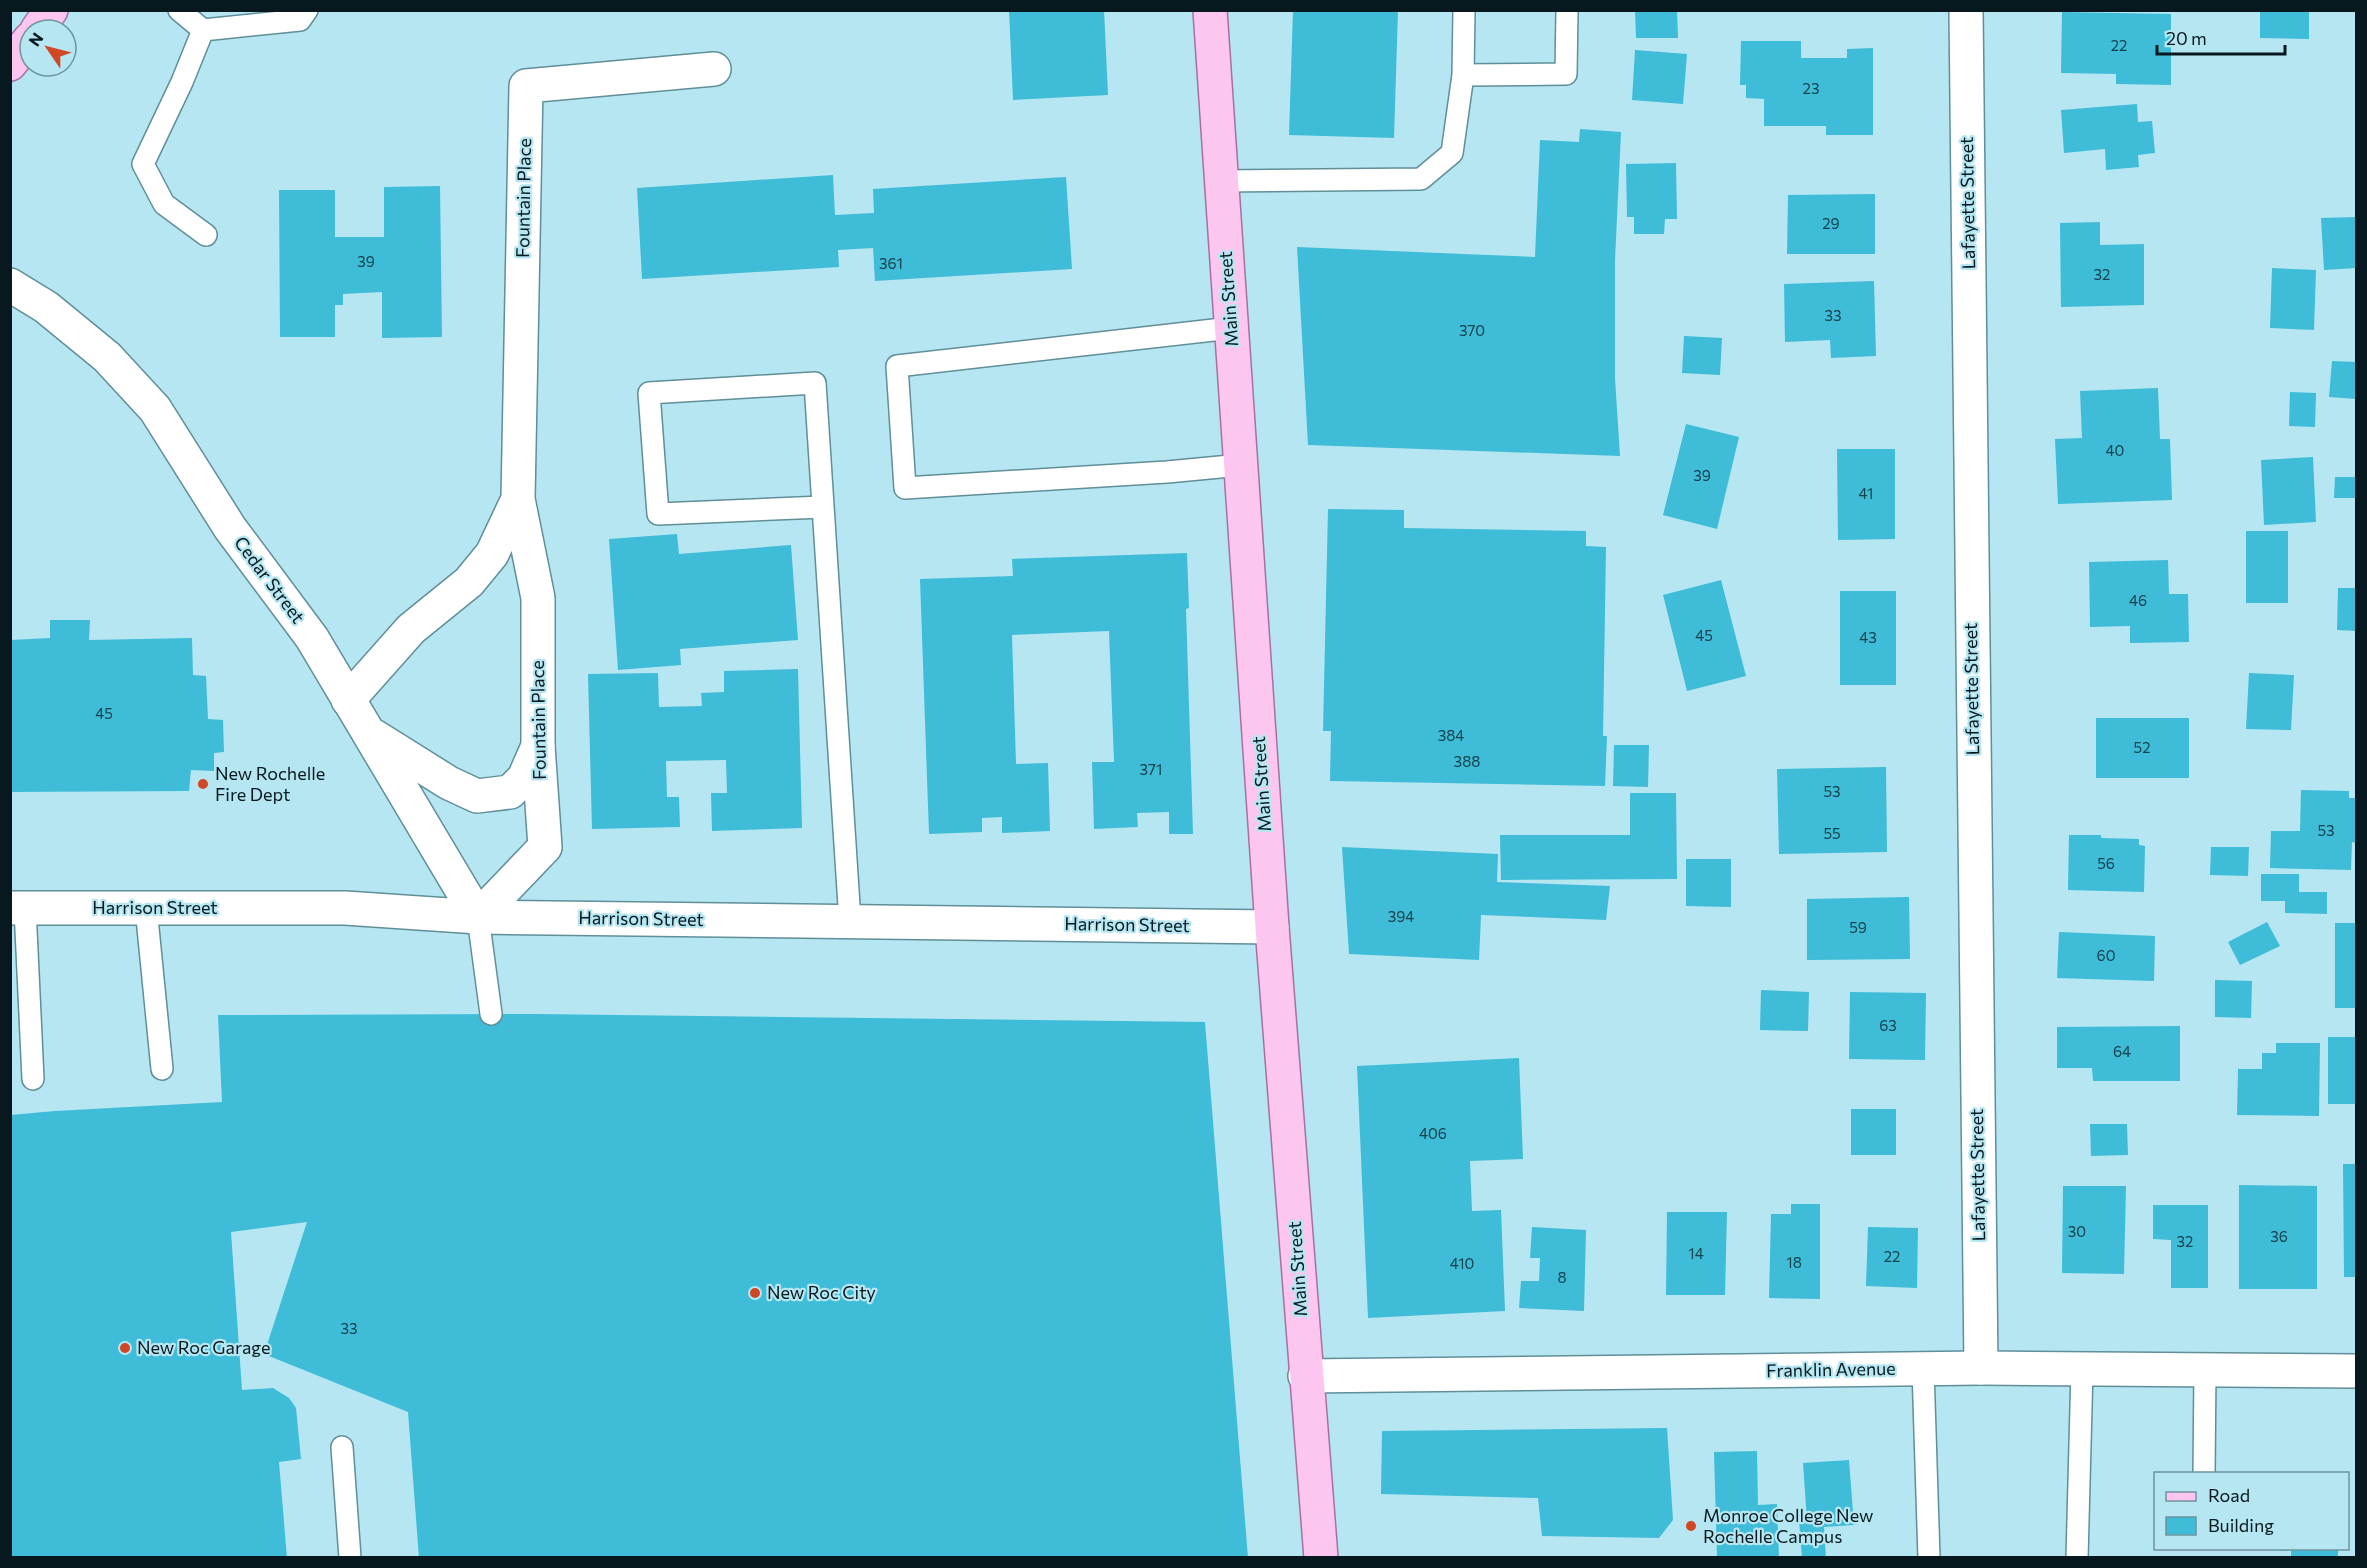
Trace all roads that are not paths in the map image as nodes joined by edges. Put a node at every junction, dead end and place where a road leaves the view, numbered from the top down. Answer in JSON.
{"nodes":[{"id":1,"x":179,"y":10,"type":"edge"},
{"id":2,"x":308,"y":10,"type":"edge"},
{"id":3,"x":1210,"y":10,"type":"edge"},
{"id":4,"x":1464,"y":10,"type":"edge"},
{"id":5,"x":1567,"y":10,"type":"edge"},
{"id":6,"x":1966,"y":10,"type":"edge"},
{"id":7,"x":203,"y":30,"type":"junction"},
{"id":8,"x":714,"y":69,"type":"dead end"},
{"id":9,"x":1463,"y":75,"type":"junction"},
{"id":10,"x":1221,"y":181,"type":"junction"},
{"id":11,"x":206,"y":235,"type":"dead end"},
{"id":12,"x":10,"y":285,"type":"edge"},
{"id":13,"x":1231,"y":328,"type":"junction"},
{"id":14,"x":1241,"y":465,"type":"junction"},
{"id":15,"x":518,"y":499,"type":"junction"},
{"id":16,"x":822,"y":507,"type":"junction"},
{"id":17,"x":348,"y":700,"type":"junction"},
{"id":18,"x":368,"y":732,"type":"junction"},
{"id":19,"x":538,"y":747,"type":"junction"},
{"id":20,"x":18,"y":908,"type":"edge"},
{"id":21,"x":146,"y":908,"type":"junction"},
{"id":22,"x":478,"y":917,"type":"junction"},
{"id":23,"x":850,"y":921,"type":"junction"},
{"id":24,"x":1272,"y":927,"type":"junction"},
{"id":25,"x":491,"y":1014,"type":"dead end"},
{"id":26,"x":162,"y":1069,"type":"dead end"},
{"id":27,"x":33,"y":1078,"type":"dead end"},
{"id":28,"x":1981,"y":1368,"type":"junction"},
{"id":29,"x":1923,"y":1369,"type":"junction"},
{"id":30,"x":2082,"y":1369,"type":"junction"},
{"id":31,"x":2205,"y":1370,"type":"junction"},
{"id":32,"x":2356,"y":1371,"type":"edge"},
{"id":33,"x":1305,"y":1376,"type":"junction"},
{"id":34,"x":342,"y":1447,"type":"dead end"},
{"id":35,"x":2204,"y":1472,"type":"edge"},
{"id":36,"x":350,"y":1557,"type":"edge"},
{"id":37,"x":1321,"y":1557,"type":"edge"},
{"id":38,"x":1929,"y":1557,"type":"edge"},
{"id":39,"x":2077,"y":1557,"type":"edge"}],
"edges":[{"from":1,"to":7,"type":"lane"},
{"from":2,"to":7,"type":"lane"},
{"from":3,"to":10,"type":"main road","name":"Main Street"},
{"from":4,"to":9,"type":"lane"},
{"from":5,"to":9,"type":"lane"},
{"from":6,"to":28,"type":"street","name":"Lafayette Street"},
{"from":7,"to":11,"type":"lane"},
{"from":8,"to":15,"type":"street","name":"Fountain Place"},
{"from":9,"to":10,"type":"lane"},
{"from":10,"to":13,"type":"main road","name":"Main Street"},
{"from":12,"to":17,"type":"street","name":"Cedar Street"},
{"from":13,"to":14,"type":"main road","name":"Main Street"},
{"from":13,"to":14,"type":"lane"},
{"from":14,"to":24,"type":"main road","name":"Main Street"},
{"from":15,"to":17,"type":"street","name":"Fountain Place"},
{"from":15,"to":19,"type":"street","name":"Fountain Place"},
{"from":16,"to":16,"type":"lane"},
{"from":16,"to":23,"type":"lane"},
{"from":17,"to":18,"type":"street","name":"Cedar Street"},
{"from":18,"to":19,"type":"street"},
{"from":18,"to":22,"type":"street","name":"Cedar Street"},
{"from":19,"to":22,"type":"street","name":"Fountain Place"},
{"from":20,"to":21,"type":"street","name":"Harrison Street"},
{"from":20,"to":27,"type":"lane"},
{"from":21,"to":22,"type":"street","name":"Harrison Street"},
{"from":21,"to":26,"type":"lane"},
{"from":22,"to":23,"type":"street","name":"Harrison Street"},
{"from":22,"to":25,"type":"lane"},
{"from":23,"to":24,"type":"street","name":"Harrison Street"},
{"from":24,"to":33,"type":"main road","name":"Main Street"},
{"from":28,"to":29,"type":"street","name":"Franklin Avenue"},
{"from":28,"to":30,"type":"street","name":"Franklin Avenue"},
{"from":29,"to":33,"type":"street","name":"Franklin Avenue"},
{"from":29,"to":38,"type":"lane"},
{"from":30,"to":31,"type":"street","name":"Franklin Avenue"},
{"from":30,"to":39,"type":"lane"},
{"from":31,"to":32,"type":"street","name":"Franklin Avenue"},
{"from":31,"to":35,"type":"lane"},
{"from":33,"to":37,"type":"main road","name":"Main Street"},
{"from":34,"to":36,"type":"lane"}]}
